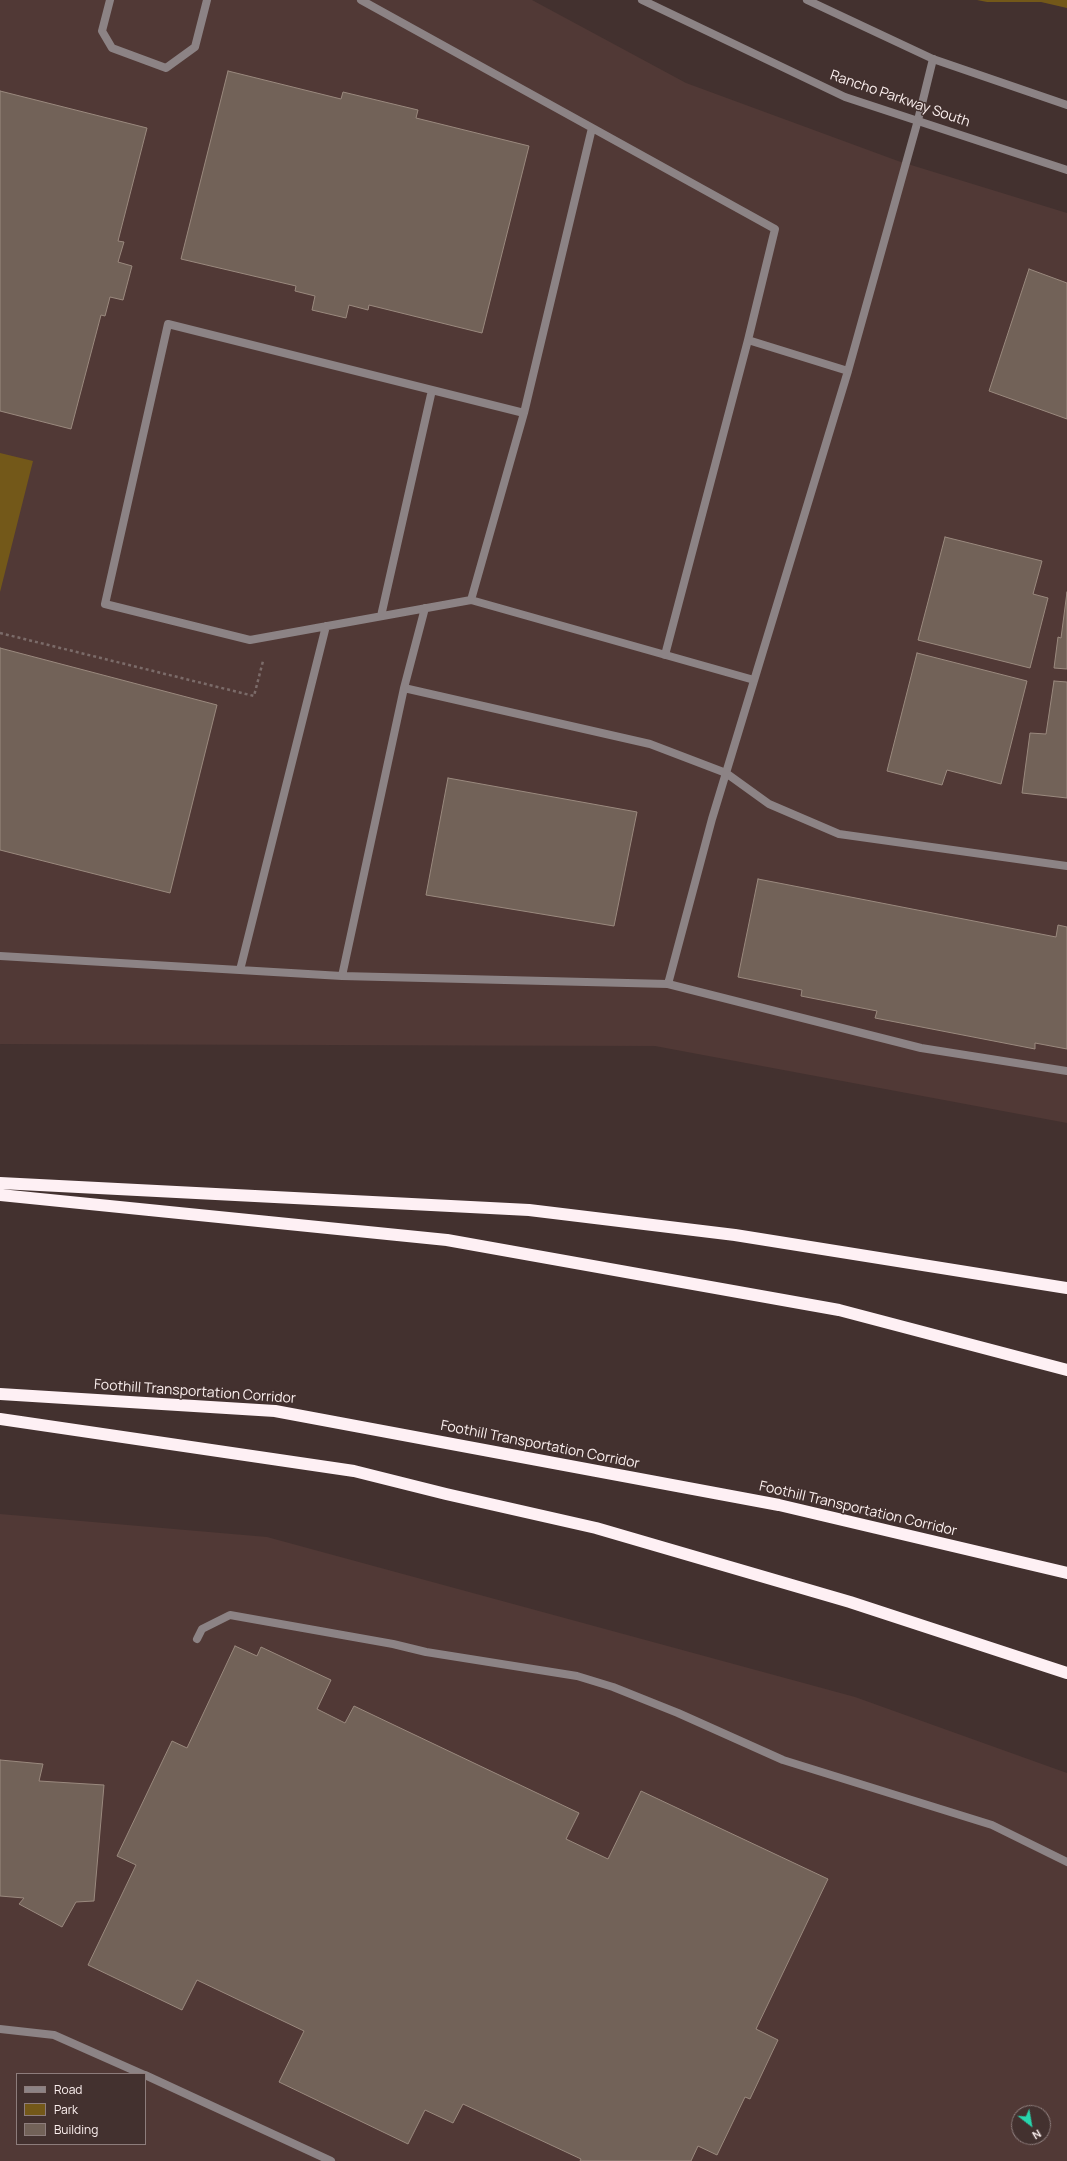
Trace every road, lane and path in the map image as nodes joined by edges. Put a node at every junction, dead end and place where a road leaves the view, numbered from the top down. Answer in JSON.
{"nodes":[{"id":1,"x":110,"y":0,"type":"edge"},
{"id":2,"x":208,"y":0,"type":"edge"},
{"id":3,"x":361,"y":0,"type":"edge"},
{"id":4,"x":642,"y":0,"type":"edge"},
{"id":5,"x":807,"y":0,"type":"edge"},
{"id":6,"x":933,"y":59,"type":"junction"},
{"id":7,"x":1067,"y":105,"type":"edge"},
{"id":8,"x":918,"y":120,"type":"junction"},
{"id":9,"x":592,"y":128,"type":"junction"},
{"id":10,"x":1067,"y":170,"type":"edge"},
{"id":11,"x":748,"y":340,"type":"junction"},
{"id":12,"x":848,"y":371,"type":"junction"},
{"id":13,"x":432,"y":390,"type":"junction"},
{"id":14,"x":524,"y":413,"type":"junction"},
{"id":15,"x":472,"y":600,"type":"junction"},
{"id":16,"x":424,"y":608,"type":"junction"},
{"id":17,"x":381,"y":616,"type":"junction"},
{"id":18,"x":326,"y":626,"type":"junction"},
{"id":19,"x":0,"y":633,"type":"edge"},
{"id":20,"x":270,"y":636,"type":"junction"},
{"id":21,"x":665,"y":655,"type":"junction"},
{"id":22,"x":754,"y":680,"type":"junction"},
{"id":23,"x":404,"y":688,"type":"junction"},
{"id":24,"x":726,"y":773,"type":"junction"},
{"id":25,"x":1067,"y":866,"type":"edge"},
{"id":26,"x":0,"y":956,"type":"edge"},
{"id":27,"x":240,"y":970,"type":"junction"},
{"id":28,"x":342,"y":976,"type":"junction"},
{"id":29,"x":668,"y":984,"type":"junction"},
{"id":30,"x":1067,"y":1071,"type":"edge"},
{"id":31,"x":0,"y":1183,"type":"edge"},
{"id":32,"x":0,"y":1195,"type":"edge"},
{"id":33,"x":1067,"y":1288,"type":"edge"},
{"id":34,"x":1067,"y":1370,"type":"edge"},
{"id":35,"x":0,"y":1394,"type":"edge"},
{"id":36,"x":0,"y":1419,"type":"edge"},
{"id":37,"x":1067,"y":1573,"type":"edge"},
{"id":38,"x":197,"y":1638,"type":"dead end"},
{"id":39,"x":1067,"y":1673,"type":"edge"},
{"id":40,"x":1067,"y":1862,"type":"edge"},
{"id":41,"x":0,"y":2029,"type":"edge"},
{"id":42,"x":140,"y":2073,"type":"edge"},
{"id":43,"x":146,"y":2075,"type":"edge"},
{"id":44,"x":330,"y":2161,"type":"edge"}],
"edges":[{"from":1,"to":2,"type":"street"},
{"from":3,"to":9,"type":"street"},
{"from":4,"to":8,"type":"street","name":"Rancho Parkway South"},
{"from":5,"to":6,"type":"street"},
{"from":6,"to":7,"type":"street"},
{"from":6,"to":8,"type":"street"},
{"from":8,"to":10,"type":"street","name":"Rancho Parkway South"},
{"from":8,"to":12,"type":"street"},
{"from":9,"to":11,"type":"street"},
{"from":9,"to":14,"type":"street"},
{"from":11,"to":12,"type":"street"},
{"from":11,"to":21,"type":"street"},
{"from":12,"to":22,"type":"street"},
{"from":13,"to":14,"type":"street"},
{"from":13,"to":17,"type":"street"},
{"from":13,"to":20,"type":"street"},
{"from":14,"to":15,"type":"street"},
{"from":15,"to":16,"type":"street"},
{"from":15,"to":21,"type":"street"},
{"from":16,"to":17,"type":"street"},
{"from":16,"to":23,"type":"street"},
{"from":17,"to":18,"type":"street"},
{"from":18,"to":20,"type":"street"},
{"from":18,"to":27,"type":"street"},
{"from":19,"to":20,"type":"path"},
{"from":21,"to":22,"type":"street"},
{"from":22,"to":24,"type":"street"},
{"from":23,"to":24,"type":"street"},
{"from":23,"to":28,"type":"street"},
{"from":24,"to":25,"type":"street"},
{"from":24,"to":29,"type":"street"},
{"from":26,"to":27,"type":"street"},
{"from":27,"to":28,"type":"street"},
{"from":28,"to":29,"type":"street"},
{"from":29,"to":30,"type":"street"},
{"from":31,"to":33,"type":"highway"},
{"from":32,"to":34,"type":"highway"},
{"from":35,"to":37,"type":"highway","name":"Foothill Transportation Corridor"},
{"from":36,"to":39,"type":"highway"},
{"from":38,"to":40,"type":"street"},
{"from":41,"to":42,"type":"street"},
{"from":43,"to":44,"type":"street"}]}
